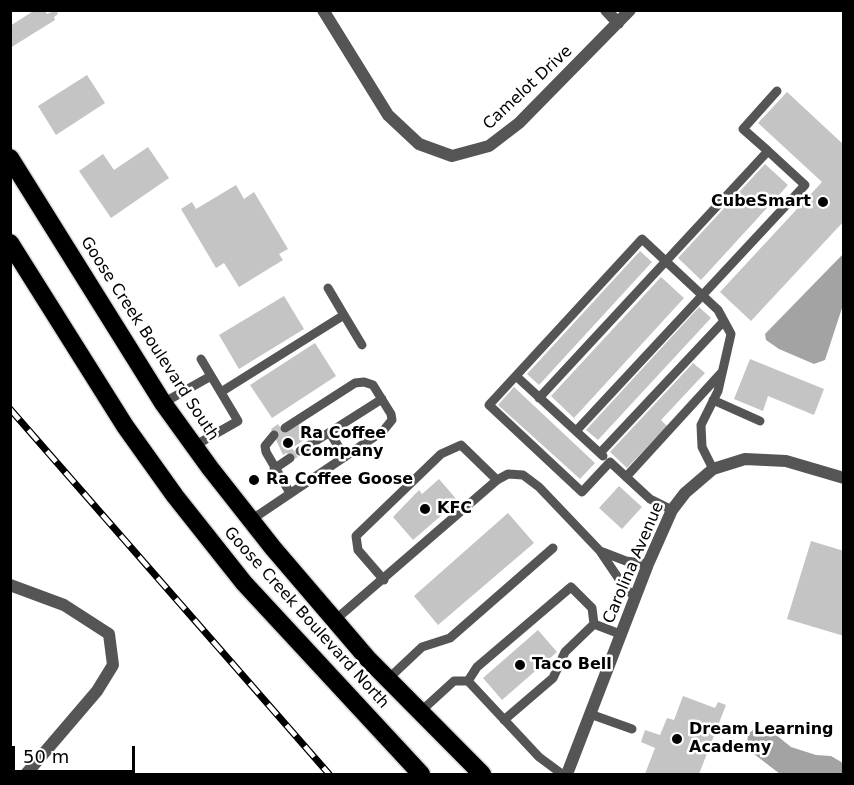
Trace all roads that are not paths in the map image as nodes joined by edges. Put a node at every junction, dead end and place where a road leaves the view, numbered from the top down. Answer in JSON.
{"nodes":[{"id":1,"x":323,"y":10,"type":"edge"},
{"id":2,"x":606,"y":10,"type":"edge"},
{"id":3,"x":630,"y":10,"type":"edge"},
{"id":4,"x":618,"y":23,"type":"junction"},
{"id":5,"x":777,"y":91,"type":"dead end"},
{"id":6,"x":768,"y":151,"type":"junction"},
{"id":7,"x":10,"y":158,"type":"edge"},
{"id":8,"x":10,"y":243,"type":"edge"},
{"id":9,"x":665,"y":261,"type":"junction"},
{"id":10,"x":328,"y":288,"type":"dead end"},
{"id":11,"x":702,"y":296,"type":"junction"},
{"id":12,"x":344,"y":315,"type":"junction"},
{"id":13,"x":724,"y":321,"type":"junction"},
{"id":14,"x":362,"y":345,"type":"dead end"},
{"id":15,"x":201,"y":359,"type":"dead end"},
{"id":16,"x":723,"y":371,"type":"junction"},
{"id":17,"x":211,"y":376,"type":"junction"},
{"id":18,"x":516,"y":376,"type":"junction"},
{"id":19,"x":220,"y":392,"type":"junction"},
{"id":20,"x":539,"y":398,"type":"junction"},
{"id":21,"x":382,"y":399,"type":"junction"},
{"id":22,"x":713,"y":400,"type":"junction"},
{"id":23,"x":163,"y":402,"type":"junction"},
{"id":24,"x":760,"y":421,"type":"dead end"},
{"id":25,"x":285,"y":428,"type":"dead end"},
{"id":26,"x":576,"y":431,"type":"junction"},
{"id":27,"x":330,"y":432,"type":"junction"},
{"id":28,"x":274,"y":435,"type":"dead end"},
{"id":29,"x":194,"y":446,"type":"junction"},
{"id":30,"x":300,"y":451,"type":"dead end"},
{"id":31,"x":600,"y":453,"type":"junction"},
{"id":32,"x":345,"y":457,"type":"junction"},
{"id":33,"x":290,"y":458,"type":"dead end"},
{"id":34,"x":610,"y":462,"type":"junction"},
{"id":35,"x":274,"y":469,"type":"junction"},
{"id":36,"x":713,"y":469,"type":"junction"},
{"id":37,"x":626,"y":477,"type":"junction"},
{"id":38,"x":843,"y":478,"type":"edge"},
{"id":39,"x":497,"y":480,"type":"junction"},
{"id":40,"x":291,"y":493,"type":"junction"},
{"id":41,"x":672,"y":510,"type":"junction"},
{"id":42,"x":251,"y":520,"type":"junction"},
{"id":43,"x":553,"y":548,"type":"dead end"},
{"id":44,"x":600,"y":550,"type":"junction"},
{"id":45,"x":648,"y":564,"type":"junction"},
{"id":46,"x":384,"y":579,"type":"junction"},
{"id":47,"x":10,"y":585,"type":"edge"},
{"id":48,"x":635,"y":597,"type":"junction"},
{"id":49,"x":335,"y":620,"type":"junction"},
{"id":50,"x":594,"y":624,"type":"junction"},
{"id":51,"x":620,"y":634,"type":"junction"},
{"id":52,"x":388,"y":679,"type":"junction"},
{"id":53,"x":468,"y":681,"type":"junction"},
{"id":54,"x":420,"y":712,"type":"junction"},
{"id":55,"x":590,"y":714,"type":"junction"},
{"id":56,"x":504,"y":720,"type":"junction"},
{"id":57,"x":632,"y":729,"type":"dead end"},
{"id":58,"x":26,"y":774,"type":"edge"},
{"id":59,"x":421,"y":774,"type":"edge"},
{"id":60,"x":482,"y":774,"type":"edge"},
{"id":61,"x":565,"y":774,"type":"edge"}],
"edges":[{"from":1,"to":4,"type":"street","name":"Camelot Drive"},
{"from":2,"to":4,"type":"street"},
{"from":3,"to":4,"type":"street","name":"Camelot Drive"},
{"from":5,"to":6,"type":"lane"},
{"from":6,"to":9,"type":"lane"},
{"from":6,"to":11,"type":"lane"},
{"from":7,"to":23,"type":"highway","name":"Goose Creek Boulevard South"},
{"from":8,"to":59,"type":"highway","name":"Goose Creek Boulevard North"},
{"from":9,"to":11,"type":"lane"},
{"from":9,"to":18,"type":"lane"},
{"from":9,"to":20,"type":"lane"},
{"from":10,"to":12,"type":"lane"},
{"from":11,"to":13,"type":"lane"},
{"from":11,"to":26,"type":"lane"},
{"from":12,"to":14,"type":"lane"},
{"from":12,"to":19,"type":"lane"},
{"from":13,"to":16,"type":"lane"},
{"from":13,"to":31,"type":"lane"},
{"from":15,"to":17,"type":"lane"},
{"from":16,"to":22,"type":"lane"},
{"from":16,"to":37,"type":"lane"},
{"from":17,"to":19,"type":"lane"},
{"from":17,"to":23,"type":"lane"},
{"from":18,"to":20,"type":"lane"},
{"from":18,"to":34,"type":"lane"},
{"from":19,"to":29,"type":"lane"},
{"from":20,"to":26,"type":"lane"},
{"from":21,"to":25,"type":"lane"},
{"from":21,"to":27,"type":"lane"},
{"from":21,"to":32,"type":"lane"},
{"from":22,"to":24,"type":"lane"},
{"from":22,"to":36,"type":"lane"},
{"from":23,"to":29,"type":"highway","name":"Goose Creek Boulevard South"},
{"from":26,"to":31,"type":"lane"},
{"from":27,"to":30,"type":"lane"},
{"from":27,"to":32,"type":"lane"},
{"from":28,"to":35,"type":"lane"},
{"from":29,"to":42,"type":"highway","name":"Goose Creek Boulevard South"},
{"from":31,"to":34,"type":"lane"},
{"from":32,"to":40,"type":"lane"},
{"from":33,"to":35,"type":"lane"},
{"from":34,"to":37,"type":"lane"},
{"from":35,"to":40,"type":"lane"},
{"from":36,"to":38,"type":"street","name":"Carolina Avenue"},
{"from":36,"to":41,"type":"street","name":"Carolina Avenue"},
{"from":37,"to":41,"type":"lane"},
{"from":39,"to":44,"type":"lane"},
{"from":39,"to":46,"type":"lane"},
{"from":39,"to":46,"type":"lane"},
{"from":40,"to":42,"type":"lane"},
{"from":41,"to":45,"type":"street","name":"Carolina Avenue"},
{"from":42,"to":49,"type":"highway","name":"Goose Creek Boulevard South"},
{"from":43,"to":52,"type":"lane"},
{"from":44,"to":45,"type":"lane"},
{"from":44,"to":48,"type":"lane"},
{"from":45,"to":48,"type":"street","name":"Carolina Avenue"},
{"from":46,"to":49,"type":"lane"},
{"from":47,"to":58,"type":"street"},
{"from":48,"to":51,"type":"street","name":"Carolina Avenue"},
{"from":49,"to":52,"type":"highway","name":"Goose Creek Boulevard South"},
{"from":50,"to":51,"type":"lane"},
{"from":50,"to":53,"type":"lane"},
{"from":50,"to":56,"type":"lane"},
{"from":51,"to":55,"type":"street","name":"Carolina Avenue"},
{"from":52,"to":54,"type":"highway","name":"Goose Creek Boulevard South"},
{"from":53,"to":54,"type":"lane"},
{"from":53,"to":56,"type":"lane"},
{"from":54,"to":60,"type":"highway","name":"Goose Creek Boulevard South"},
{"from":55,"to":57,"type":"lane"},
{"from":55,"to":61,"type":"street","name":"Carolina Avenue"},
{"from":56,"to":61,"type":"lane"}]}
